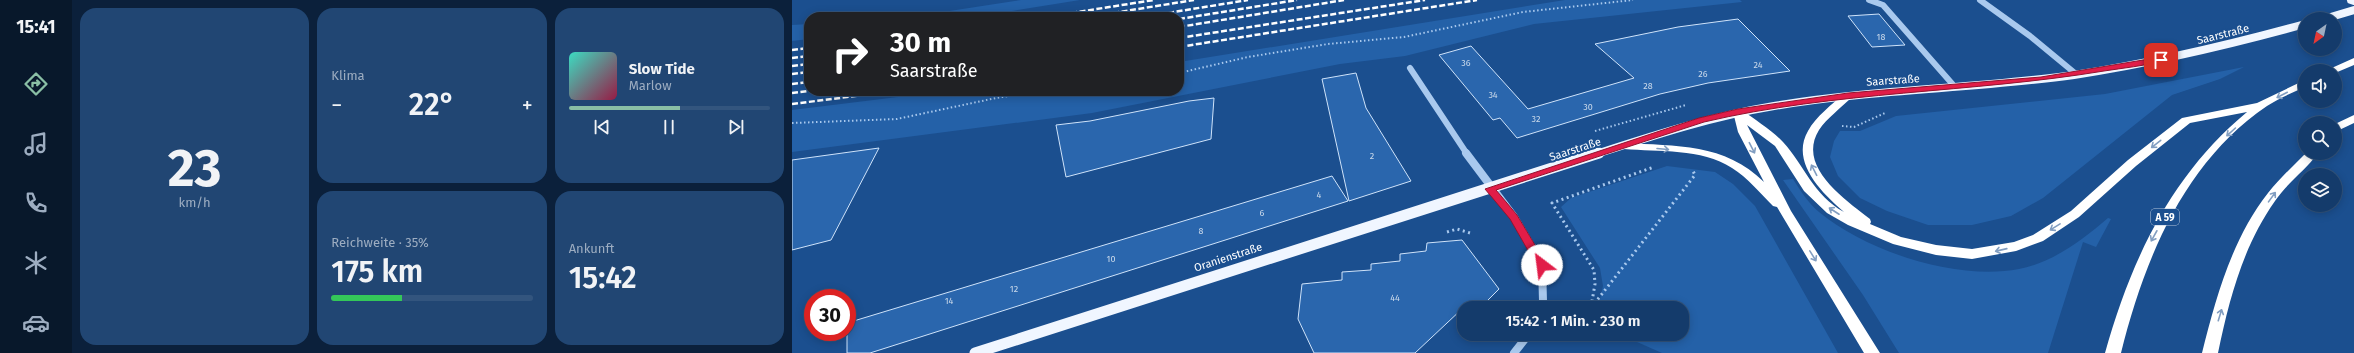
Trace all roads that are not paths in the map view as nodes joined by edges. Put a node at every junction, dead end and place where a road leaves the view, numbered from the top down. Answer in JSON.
{"nodes":[{"id":1,"x":1869,"y":0,"type":"edge"},
{"id":2,"x":1980,"y":0,"type":"edge"},
{"id":3,"x":2351,"y":0,"type":"edge"},
{"id":4,"x":2354,"y":1,"type":"edge"},
{"id":5,"x":2354,"y":10,"type":"edge"},
{"id":6,"x":2342,"y":14,"type":"edge"},
{"id":7,"x":2298,"y":26,"type":"edge"},
{"id":8,"x":2354,"y":61,"type":"edge"},
{"id":9,"x":2342,"y":66,"type":"edge"},
{"id":10,"x":1410,"y":68,"type":"dead end"},
{"id":11,"x":2076,"y":74,"type":"junction"},
{"id":12,"x":2298,"y":87,"type":"edge"},
{"id":13,"x":1955,"y":88,"type":"junction"},
{"id":14,"x":1848,"y":95,"type":"junction"},
{"id":15,"x":2260,"y":106,"type":"junction"},
{"id":16,"x":1738,"y":112,"type":"junction"},
{"id":17,"x":2354,"y":118,"type":"edge"},
{"id":18,"x":2342,"y":125,"type":"edge"},
{"id":19,"x":1624,"y":146,"type":"junction"},
{"id":20,"x":2305,"y":160,"type":"edge"},
{"id":21,"x":1490,"y":189,"type":"junction"},
{"id":22,"x":1785,"y":211,"type":"junction"},
{"id":23,"x":1882,"y":235,"type":"junction"},
{"id":24,"x":1543,"y":301,"type":"edge"},
{"id":25,"x":1523,"y":341,"type":"edge"},
{"id":26,"x":975,"y":353,"type":"edge"},
{"id":27,"x":1514,"y":353,"type":"edge"},
{"id":28,"x":1872,"y":353,"type":"edge"},
{"id":29,"x":2113,"y":353,"type":"edge"},
{"id":30,"x":2210,"y":353,"type":"edge"}],
"edges":[{"from":1,"to":13,"type":"street"},
{"from":2,"to":11,"type":"street"},
{"from":3,"to":4,"type":"main road"},
{"from":5,"to":6,"type":"main road"},
{"from":7,"to":11,"type":"main road","name":"Saarstraße"},
{"from":8,"to":9,"type":"highway"},
{"from":10,"to":21,"type":"street"},
{"from":11,"to":13,"type":"main road","name":"Saarstraße"},
{"from":12,"to":15,"type":"highway","number":"A 59","one_way":true},
{"from":13,"to":14,"type":"main road","name":"Saarstraße"},
{"from":14,"to":16,"type":"main road","name":"Saarstraße"},
{"from":23,"to":14,"type":"highway","one_way":true},
{"from":15,"to":23,"type":"highway","one_way":true},
{"from":15,"to":29,"type":"highway","number":"A 59","one_way":true},
{"from":16,"to":19,"type":"main road","name":"Saarstraße"},
{"from":16,"to":22,"type":"highway","one_way":true},
{"from":23,"to":16,"type":"highway","one_way":true},
{"from":17,"to":18,"type":"highway"},
{"from":19,"to":21,"type":"main road","name":"Saarstraße"},
{"from":19,"to":22,"type":"highway","one_way":true},
{"from":30,"to":20,"type":"highway","one_way":true},
{"from":21,"to":24,"type":"street"},
{"from":21,"to":26,"type":"main road","name":"Oranienstraße"},
{"from":22,"to":28,"type":"highway","one_way":true},
{"from":25,"to":27,"type":"street"}]}
